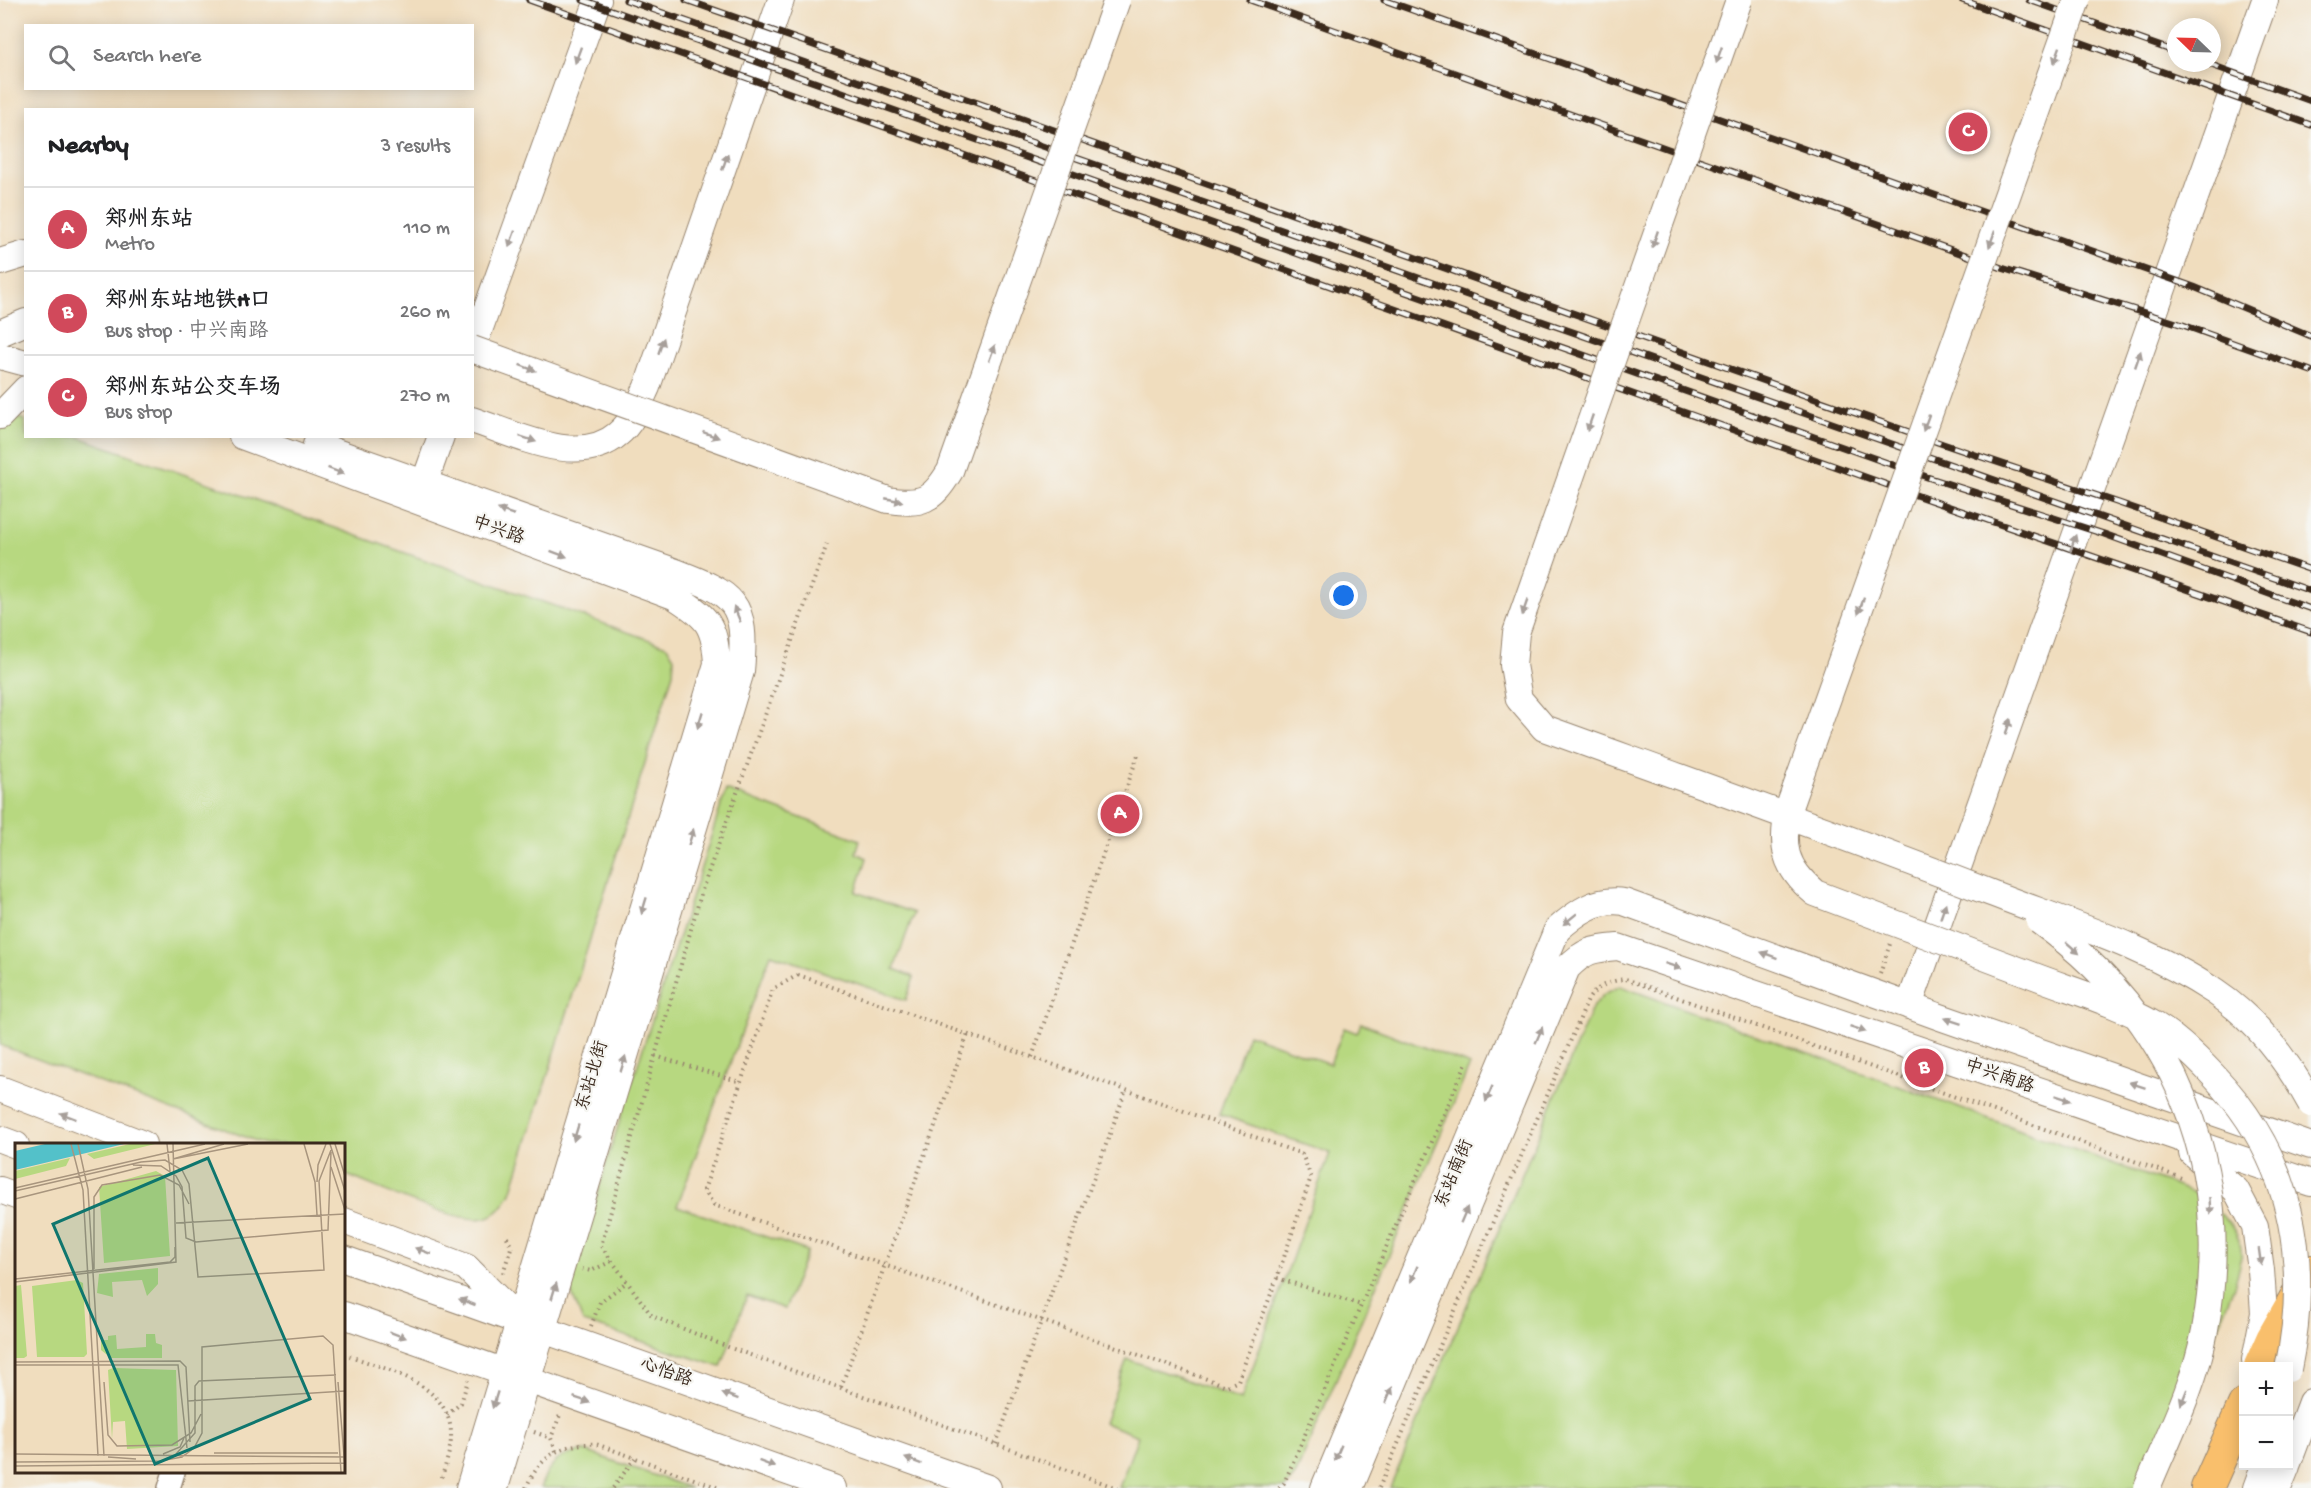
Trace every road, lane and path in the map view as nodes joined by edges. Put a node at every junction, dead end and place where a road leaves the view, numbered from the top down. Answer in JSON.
{"nodes":[{"id":1,"x":598,"y":0,"type":"edge"},
{"id":2,"x":781,"y":0,"type":"edge"},
{"id":3,"x":1117,"y":0,"type":"edge"},
{"id":4,"x":1739,"y":0,"type":"edge"},
{"id":5,"x":2077,"y":0,"type":"edge"},
{"id":6,"x":2265,"y":0,"type":"edge"},
{"id":7,"x":24,"y":255,"type":"edge"},
{"id":8,"x":0,"y":262,"type":"edge"},
{"id":9,"x":24,"y":323,"type":"edge"},
{"id":10,"x":0,"y":334,"type":"edge"},
{"id":11,"x":24,"y":342,"type":"edge"},
{"id":12,"x":474,"y":343,"type":"edge"},
{"id":13,"x":474,"y":350,"type":"edge"},
{"id":14,"x":0,"y":356,"type":"edge"},
{"id":15,"x":24,"y":362,"type":"edge"},
{"id":16,"x":24,"y":390,"type":"edge"},
{"id":17,"x":0,"y":416,"type":"edge"},
{"id":18,"x":474,"y":421,"type":"edge"},
{"id":19,"x":247,"y":438,"type":"edge"},
{"id":20,"x":297,"y":438,"type":"edge"},
{"id":21,"x":440,"y":438,"type":"edge"},
{"id":22,"x":424,"y":484,"type":"junction"},
{"id":23,"x":827,"y":544,"type":"dead end"},
{"id":24,"x":729,"y":667,"type":"junction"},
{"id":25,"x":1138,"y":755,"type":"dead end"},
{"id":26,"x":2009,"y":900,"type":"junction"},
{"id":27,"x":1624,"y":902,"type":"joint"},
{"id":28,"x":1618,"y":947,"type":"joint"},
{"id":29,"x":1909,"y":1006,"type":"junction"},
{"id":30,"x":968,"y":1034,"type":"junction"},
{"id":31,"x":655,"y":1056,"type":"junction"},
{"id":32,"x":1032,"y":1057,"type":"junction"},
{"id":33,"x":1467,"y":1060,"type":"dead end"},
{"id":34,"x":741,"y":1082,"type":"junction"},
{"id":35,"x":1126,"y":1090,"type":"junction"},
{"id":36,"x":11,"y":1094,"type":"edge"},
{"id":37,"x":2311,"y":1104,"type":"edge"},
{"id":38,"x":2224,"y":1116,"type":"junction"},
{"id":39,"x":2124,"y":1119,"type":"junction"},
{"id":40,"x":2311,"y":1129,"type":"edge"},
{"id":41,"x":0,"y":1139,"type":"edge"},
{"id":42,"x":140,"y":1143,"type":"edge"},
{"id":43,"x":15,"y":1145,"type":"edge"},
{"id":44,"x":2311,"y":1146,"type":"edge"},
{"id":45,"x":2187,"y":1180,"type":"dead end"},
{"id":46,"x":2311,"y":1183,"type":"edge"},
{"id":47,"x":0,"y":1190,"type":"edge"},
{"id":48,"x":15,"y":1196,"type":"edge"},
{"id":49,"x":345,"y":1221,"type":"edge"},
{"id":50,"x":345,"y":1259,"type":"edge"},
{"id":51,"x":885,"y":1265,"type":"junction"},
{"id":52,"x":2311,"y":1271,"type":"edge"},
{"id":53,"x":1277,"y":1278,"type":"junction"},
{"id":54,"x":1361,"y":1305,"type":"junction"},
{"id":55,"x":345,"y":1315,"type":"edge"},
{"id":56,"x":1041,"y":1321,"type":"junction"},
{"id":57,"x":531,"y":1325,"type":"junction"},
{"id":58,"x":345,"y":1354,"type":"edge"},
{"id":59,"x":2255,"y":1362,"type":"edge"},
{"id":60,"x":2262,"y":1362,"type":"edge"},
{"id":61,"x":2290,"y":1362,"type":"edge"},
{"id":62,"x":503,"y":1373,"type":"junction"},
{"id":63,"x":528,"y":1381,"type":"junction"},
{"id":64,"x":841,"y":1388,"type":"junction"},
{"id":65,"x":2311,"y":1402,"type":"edge"},
{"id":66,"x":2239,"y":1416,"type":"edge"},
{"id":67,"x":996,"y":1444,"type":"junction"},
{"id":68,"x":2293,"y":1451,"type":"edge"},
{"id":69,"x":635,"y":1458,"type":"junction"},
{"id":70,"x":2280,"y":1470,"type":"edge"},
{"id":71,"x":174,"y":1473,"type":"edge"},
{"id":72,"x":441,"y":1480,"type":"dead end"},
{"id":73,"x":2264,"y":1481,"type":"edge"},
{"id":74,"x":169,"y":1488,"type":"edge"},
{"id":75,"x":469,"y":1488,"type":"edge"},
{"id":76,"x":495,"y":1488,"type":"edge"},
{"id":77,"x":526,"y":1488,"type":"edge"},
{"id":78,"x":613,"y":1488,"type":"edge"},
{"id":79,"x":720,"y":1488,"type":"edge"},
{"id":80,"x":833,"y":1488,"type":"edge"},
{"id":81,"x":988,"y":1488,"type":"edge"},
{"id":82,"x":1117,"y":1488,"type":"edge"},
{"id":83,"x":1279,"y":1488,"type":"edge"},
{"id":84,"x":1324,"y":1488,"type":"edge"},
{"id":85,"x":1350,"y":1488,"type":"edge"},
{"id":86,"x":1379,"y":1488,"type":"edge"},
{"id":87,"x":2146,"y":1488,"type":"edge"},
{"id":88,"x":2207,"y":1488,"type":"edge"}],
"edges":[{"from":1,"to":12,"type":"street","one_way":true},
{"from":18,"to":2,"type":"street","one_way":true},
{"from":13,"to":3,"type":"street","one_way":true,"bridge":true},
{"from":4,"to":26,"type":"street","one_way":true,"bridge":true},
{"from":5,"to":61,"type":"street","one_way":true,"bridge":true},
{"from":29,"to":6,"type":"street","one_way":true},
{"from":7,"to":8,"type":"street"},
{"from":9,"to":10,"type":"street"},
{"from":10,"to":11,"type":"street"},
{"from":14,"to":15,"type":"street"},
{"from":16,"to":17,"type":"street"},
{"from":19,"to":24,"type":"street","name":"中兴路","one_way":true},
{"from":20,"to":22,"type":"street","name":"中兴路"},
{"from":21,"to":22,"type":"street"},
{"from":24,"to":22,"type":"street","name":"中兴路","one_way":true},
{"from":23,"to":31,"type":"path"},
{"from":24,"to":57,"type":"street","name":"东站北街"},
{"from":25,"to":32,"type":"path"},
{"from":26,"to":37,"type":"street","bridge":true},
{"from":26,"to":87,"type":"street","one_way":true,"bridge":true},
{"from":29,"to":27,"type":"street","name":"中兴南路","one_way":true},
{"from":27,"to":84,"type":"street","name":"东站南街","one_way":true},
{"from":28,"to":39,"type":"street","name":"中兴南路","one_way":true},
{"from":85,"to":28,"type":"street","name":"东站南街","one_way":true},
{"from":38,"to":29,"type":"street","name":"中兴南路","one_way":true},
{"from":30,"to":32,"type":"path"},
{"from":30,"to":34,"type":"path"},
{"from":30,"to":51,"type":"path"},
{"from":31,"to":34,"type":"path"},
{"from":31,"to":64,"type":"path"},
{"from":32,"to":35,"type":"path"},
{"from":33,"to":54,"type":"path"},
{"from":34,"to":51,"type":"path"},
{"from":35,"to":53,"type":"path"},
{"from":35,"to":56,"type":"path"},
{"from":42,"to":36,"type":"street","one_way":true},
{"from":38,"to":40,"type":"street"},
{"from":38,"to":44,"type":"street","name":"中兴南路"},
{"from":39,"to":46,"type":"street","name":"中兴南路"},
{"from":39,"to":59,"type":"street","one_way":true},
{"from":41,"to":43,"type":"street"},
{"from":45,"to":86,"type":"path"},
{"from":47,"to":48,"type":"street"},
{"from":57,"to":49,"type":"street","one_way":true},
{"from":57,"to":50,"type":"street","name":"心怡路","one_way":true},
{"from":51,"to":56,"type":"path"},
{"from":51,"to":64,"type":"path"},
{"from":52,"to":60,"type":"main road"},
{"from":53,"to":54,"type":"path"},
{"from":53,"to":56,"type":"path"},
{"from":54,"to":83,"type":"path"},
{"from":55,"to":62,"type":"street","one_way":true},
{"from":56,"to":67,"type":"path"},
{"from":57,"to":62,"type":"street","name":"东站北街"},
{"from":57,"to":63,"type":"street","name":"东站北街"},
{"from":81,"to":57,"type":"street","name":"心怡路","one_way":true},
{"from":58,"to":72,"type":"path"},
{"from":62,"to":63,"type":"street"},
{"from":62,"to":75,"type":"street","name":"东站北街","one_way":true},
{"from":63,"to":76,"type":"street","name":"东站北街"},
{"from":63,"to":80,"type":"street","one_way":true},
{"from":64,"to":67,"type":"path"},
{"from":65,"to":68,"type":"street"},
{"from":66,"to":88,"type":"main road"},
{"from":67,"to":82,"type":"path"},
{"from":69,"to":77,"type":"path"},
{"from":69,"to":78,"type":"path"},
{"from":69,"to":79,"type":"path"},
{"from":70,"to":73,"type":"street"},
{"from":71,"to":74,"type":"street"}]}
